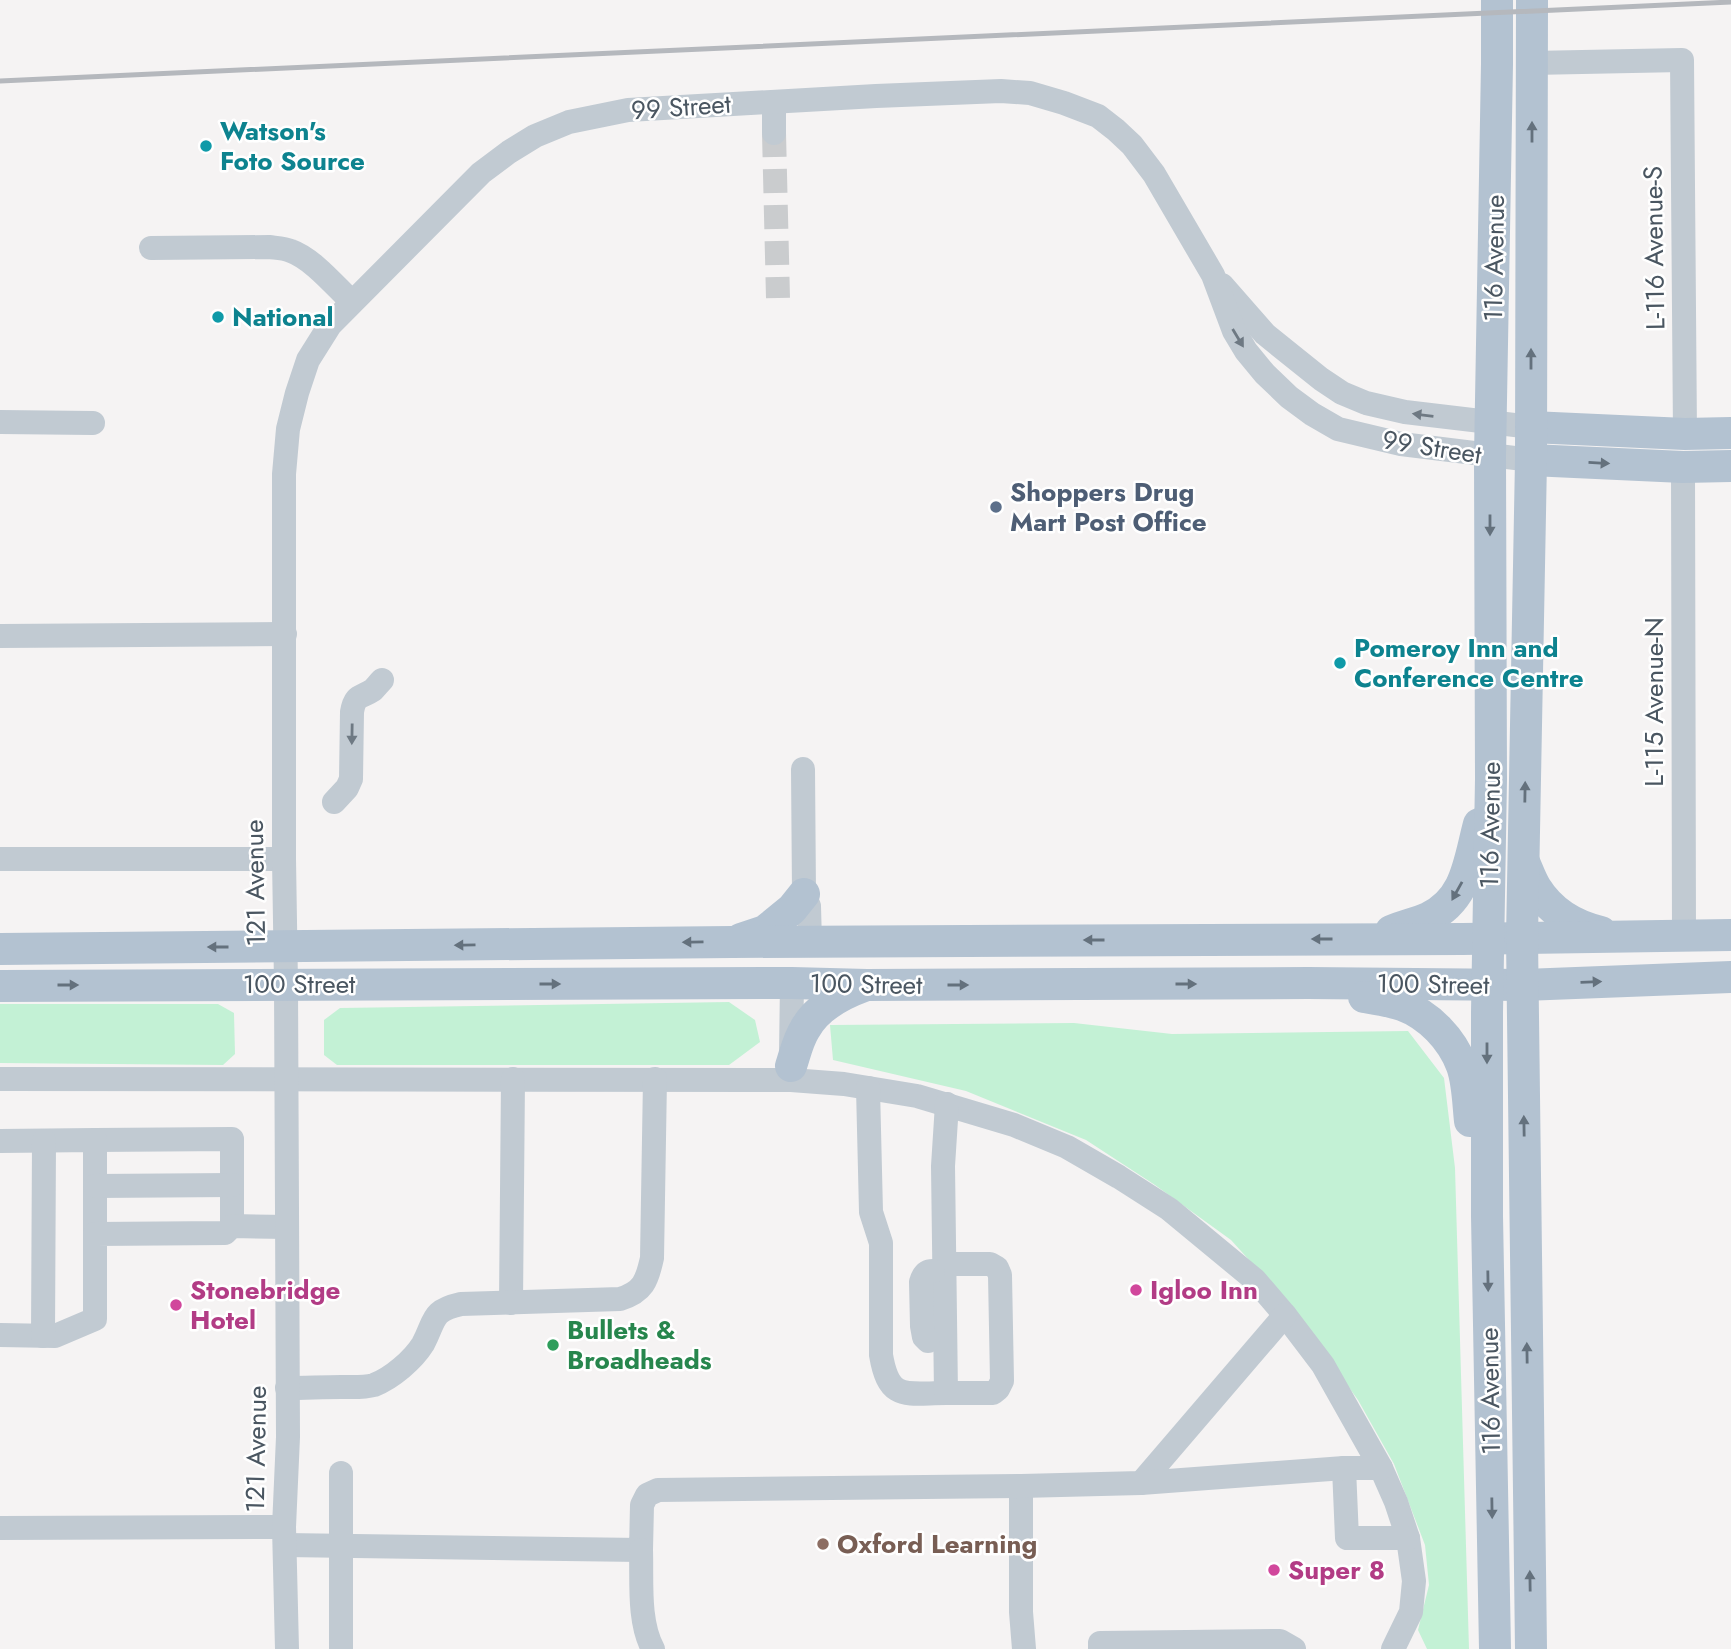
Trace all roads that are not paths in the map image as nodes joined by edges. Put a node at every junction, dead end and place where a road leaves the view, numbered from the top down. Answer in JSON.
{"nodes":[{"id":1,"x":1497,"y":0,"type":"edge"},
{"id":2,"x":1532,"y":0,"type":"edge"},
{"id":3,"x":1532,"y":63,"type":"junction"},
{"id":4,"x":1497,"y":64,"type":"junction"},
{"id":5,"x":774,"y":102,"type":"junction"},
{"id":6,"x":774,"y":133,"type":"tunnel mouth"},
{"id":7,"x":151,"y":248,"type":"dead end"},
{"id":8,"x":1213,"y":275,"type":"junction"},
{"id":9,"x":352,"y":302,"type":"junction"},
{"id":10,"x":0,"y":422,"type":"edge"},
{"id":11,"x":93,"y":423,"type":"dead end"},
{"id":12,"x":1491,"y":423,"type":"junction"},
{"id":13,"x":1531,"y":428,"type":"junction"},
{"id":14,"x":1731,"y":433,"type":"edge"},
{"id":15,"x":1685,"y":434,"type":"junction"},
{"id":16,"x":1490,"y":456,"type":"junction"},
{"id":17,"x":1531,"y":460,"type":"junction"},
{"id":18,"x":1731,"y":466,"type":"edge"},
{"id":19,"x":1683,"y":467,"type":"junction"},
{"id":20,"x":285,"y":634,"type":"junction"},
{"id":21,"x":0,"y":636,"type":"edge"},
{"id":22,"x":382,"y":680,"type":"dead end"},
{"id":23,"x":803,"y":769,"type":"dead end"},
{"id":24,"x":1491,"y":779,"type":"junction"},
{"id":25,"x":334,"y":802,"type":"dead end"},
{"id":26,"x":0,"y":859,"type":"edge"},
{"id":27,"x":284,"y":859,"type":"junction"},
{"id":28,"x":1523,"y":860,"type":"junction"},
{"id":29,"x":804,"y":894,"type":"junction"},
{"id":30,"x":1731,"y":935,"type":"edge"},
{"id":31,"x":1684,"y":936,"type":"junction"},
{"id":32,"x":1522,"y":938,"type":"junction"},
{"id":33,"x":1623,"y":938,"type":"junction"},
{"id":34,"x":1368,"y":939,"type":"junction"},
{"id":35,"x":1488,"y":939,"type":"junction"},
{"id":36,"x":964,"y":941,"type":"junction"},
{"id":37,"x":732,"y":942,"type":"junction"},
{"id":38,"x":810,"y":942,"type":"junction"},
{"id":39,"x":286,"y":947,"type":"junction"},
{"id":40,"x":0,"y":949,"type":"edge"},
{"id":41,"x":1731,"y":977,"type":"edge"},
{"id":42,"x":792,"y":983,"type":"junction"},
{"id":43,"x":1308,"y":983,"type":"junction"},
{"id":44,"x":286,"y":984,"type":"junction"},
{"id":45,"x":621,"y":984,"type":"junction"},
{"id":46,"x":867,"y":985,"type":"junction"},
{"id":47,"x":1487,"y":985,"type":"junction"},
{"id":48,"x":1522,"y":985,"type":"junction"},
{"id":49,"x":0,"y":986,"type":"edge"},
{"id":50,"x":791,"y":1073,"type":"junction"},
{"id":51,"x":286,"y":1078,"type":"junction"},
{"id":52,"x":0,"y":1079,"type":"edge"},
{"id":53,"x":513,"y":1079,"type":"junction"},
{"id":54,"x":655,"y":1079,"type":"junction"},
{"id":55,"x":868,"y":1088,"type":"junction"},
{"id":56,"x":947,"y":1104,"type":"junction"},
{"id":57,"x":95,"y":1140,"type":"junction"},
{"id":58,"x":0,"y":1141,"type":"edge"},
{"id":59,"x":44,"y":1141,"type":"junction"},
{"id":60,"x":232,"y":1185,"type":"junction"},
{"id":61,"x":95,"y":1186,"type":"junction"},
{"id":62,"x":1487,"y":1216,"type":"junction"},
{"id":63,"x":232,"y":1226,"type":"junction"},
{"id":64,"x":287,"y":1227,"type":"junction"},
{"id":65,"x":95,"y":1234,"type":"junction"},
{"id":66,"x":939,"y":1267,"type":"junction"},
{"id":67,"x":511,"y":1303,"type":"junction"},
{"id":68,"x":1285,"y":1315,"type":"junction"},
{"id":69,"x":0,"y":1335,"type":"edge"},
{"id":70,"x":43,"y":1336,"type":"junction"},
{"id":71,"x":287,"y":1388,"type":"junction"},
{"id":72,"x":937,"y":1393,"type":"junction"},
{"id":73,"x":1344,"y":1468,"type":"junction"},
{"id":74,"x":1381,"y":1468,"type":"junction"},
{"id":75,"x":341,"y":1474,"type":"dead end"},
{"id":76,"x":1141,"y":1483,"type":"junction"},
{"id":77,"x":1021,"y":1486,"type":"junction"},
{"id":78,"x":0,"y":1528,"type":"edge"},
{"id":79,"x":285,"y":1536,"type":"junction"},
{"id":80,"x":1408,"y":1538,"type":"junction"},
{"id":81,"x":341,"y":1547,"type":"junction"},
{"id":82,"x":641,"y":1550,"type":"junction"},
{"id":83,"x":1157,"y":1646,"type":"edge"},
{"id":84,"x":1397,"y":1648,"type":"edge"},
{"id":85,"x":288,"y":1649,"type":"edge"},
{"id":86,"x":341,"y":1649,"type":"edge"},
{"id":87,"x":653,"y":1649,"type":"edge"},
{"id":88,"x":1024,"y":1649,"type":"edge"},
{"id":89,"x":1100,"y":1649,"type":"edge"},
{"id":90,"x":1294,"y":1649,"type":"edge"},
{"id":91,"x":1494,"y":1649,"type":"edge"},
{"id":92,"x":1531,"y":1649,"type":"edge"}],
"edges":[{"from":1,"to":4,"type":"main road","name":"116 Avenue"},
{"from":2,"to":3,"type":"main road","name":"116 Avenue"},
{"from":3,"to":4,"type":"main road"},
{"from":13,"to":3,"type":"main road","name":"116 Avenue","one_way":true},
{"from":3,"to":15,"type":"street","name":"L-116 Avenue-S"},
{"from":4,"to":12,"type":"main road","name":"116 Avenue"},
{"from":5,"to":6,"type":"street"},
{"from":5,"to":8,"type":"street","name":"99 Street"},
{"from":5,"to":9,"type":"street","name":"99 Street"},
{"from":7,"to":9,"type":"street"},
{"from":12,"to":8,"type":"street","name":"99 Street","one_way":true},
{"from":8,"to":16,"type":"street","name":"99 Street","one_way":true},
{"from":9,"to":20,"type":"street","name":"121 Avenue"},
{"from":10,"to":11,"type":"street"},
{"from":12,"to":13,"type":"street","name":"99 Street"},
{"from":12,"to":16,"type":"main road","name":"116 Avenue"},
{"from":13,"to":15,"type":"main road","name":"99 Street"},
{"from":13,"to":17,"type":"main road","name":"116 Avenue"},
{"from":14,"to":15,"type":"main road","name":"99 Street"},
{"from":16,"to":17,"type":"street","name":"99 Street"},
{"from":16,"to":24,"type":"main road","name":"116 Avenue","one_way":true},
{"from":17,"to":19,"type":"main road","name":"99 Street","one_way":true},
{"from":28,"to":17,"type":"main road","name":"116 Avenue","one_way":true},
{"from":18,"to":19,"type":"main road","name":"99 Street"},
{"from":19,"to":31,"type":"street","name":"L-115 Avenue-N"},
{"from":20,"to":21,"type":"street"},
{"from":20,"to":27,"type":"street","name":"121 Avenue"},
{"from":22,"to":25,"type":"street","one_way":true},
{"from":23,"to":29,"type":"street"},
{"from":24,"to":34,"type":"main road","one_way":true},
{"from":24,"to":35,"type":"main road","name":"116 Avenue"},
{"from":26,"to":27,"type":"street"},
{"from":27,"to":39,"type":"street","name":"121 Avenue"},
{"from":28,"to":32,"type":"main road","name":"116 Avenue"},
{"from":28,"to":33,"type":"main road"},
{"from":29,"to":37,"type":"main road"},
{"from":29,"to":38,"type":"street"},
{"from":30,"to":31,"type":"main road","name":"100 Street"},
{"from":31,"to":33,"type":"main road","name":"100 Street"},
{"from":32,"to":33,"type":"main road","name":"100 Street"},
{"from":32,"to":35,"type":"main road","name":"100 Street"},
{"from":32,"to":48,"type":"main road","name":"116 Avenue"},
{"from":34,"to":35,"type":"main road","name":"100 Street"},
{"from":34,"to":36,"type":"main road","name":"100 Street","one_way":true},
{"from":35,"to":47,"type":"main road","name":"116 Avenue"},
{"from":36,"to":38,"type":"main road","name":"100 Street"},
{"from":36,"to":42,"type":"main road"},
{"from":37,"to":38,"type":"main road","name":"100 Street"},
{"from":37,"to":39,"type":"main road","name":"100 Street","one_way":true},
{"from":38,"to":45,"type":"main road"},
{"from":39,"to":40,"type":"main road","name":"100 Street","one_way":true},
{"from":39,"to":44,"type":"street","name":"121 Avenue"},
{"from":48,"to":41,"type":"main road","name":"100 Street","one_way":true},
{"from":42,"to":45,"type":"main road","name":"100 Street"},
{"from":42,"to":46,"type":"main road","name":"100 Street"},
{"from":42,"to":50,"type":"street"},
{"from":46,"to":43,"type":"main road","name":"100 Street","one_way":true},
{"from":43,"to":47,"type":"main road","name":"100 Street"},
{"from":43,"to":62,"type":"main road"},
{"from":44,"to":45,"type":"main road","name":"100 Street","one_way":true},
{"from":49,"to":44,"type":"main road","name":"100 Street","one_way":true},
{"from":44,"to":51,"type":"street","name":"121 Avenue"},
{"from":46,"to":50,"type":"main road"},
{"from":47,"to":48,"type":"main road","name":"100 Street"},
{"from":47,"to":62,"type":"main road","name":"116 Avenue","one_way":true},
{"from":92,"to":48,"type":"main road","name":"116 Avenue","one_way":true},
{"from":50,"to":54,"type":"street"},
{"from":50,"to":55,"type":"street"},
{"from":51,"to":52,"type":"street"},
{"from":51,"to":53,"type":"street"},
{"from":51,"to":64,"type":"street","name":"121 Avenue"},
{"from":53,"to":54,"type":"street"},
{"from":53,"to":67,"type":"street"},
{"from":54,"to":67,"type":"street"},
{"from":55,"to":56,"type":"street"},
{"from":55,"to":72,"type":"street"},
{"from":56,"to":66,"type":"street"},
{"from":56,"to":68,"type":"street"},
{"from":57,"to":59,"type":"street"},
{"from":57,"to":60,"type":"street"},
{"from":57,"to":61,"type":"street"},
{"from":58,"to":59,"type":"street"},
{"from":59,"to":70,"type":"street"},
{"from":60,"to":61,"type":"street"},
{"from":60,"to":63,"type":"street"},
{"from":61,"to":65,"type":"street"},
{"from":62,"to":91,"type":"main road","name":"116 Avenue","one_way":true},
{"from":63,"to":64,"type":"street"},
{"from":63,"to":65,"type":"street"},
{"from":64,"to":71,"type":"street","name":"121 Avenue"},
{"from":65,"to":70,"type":"street"},
{"from":66,"to":72,"type":"street"},
{"from":66,"to":72,"type":"street"},
{"from":66,"to":72,"type":"street"},
{"from":67,"to":71,"type":"street"},
{"from":68,"to":74,"type":"street"},
{"from":68,"to":76,"type":"street"},
{"from":69,"to":70,"type":"street"},
{"from":71,"to":79,"type":"street","name":"121 Avenue"},
{"from":73,"to":74,"type":"street"},
{"from":73,"to":76,"type":"street"},
{"from":73,"to":80,"type":"street"},
{"from":74,"to":80,"type":"street"},
{"from":75,"to":81,"type":"street"},
{"from":76,"to":77,"type":"street"},
{"from":77,"to":82,"type":"street"},
{"from":77,"to":88,"type":"street"},
{"from":78,"to":79,"type":"street"},
{"from":79,"to":81,"type":"street"},
{"from":79,"to":85,"type":"street","name":"121 Avenue"},
{"from":80,"to":84,"type":"street"},
{"from":81,"to":82,"type":"street"},
{"from":81,"to":86,"type":"street"},
{"from":82,"to":87,"type":"street"},
{"from":83,"to":89,"type":"street"},
{"from":83,"to":90,"type":"street"}]}
